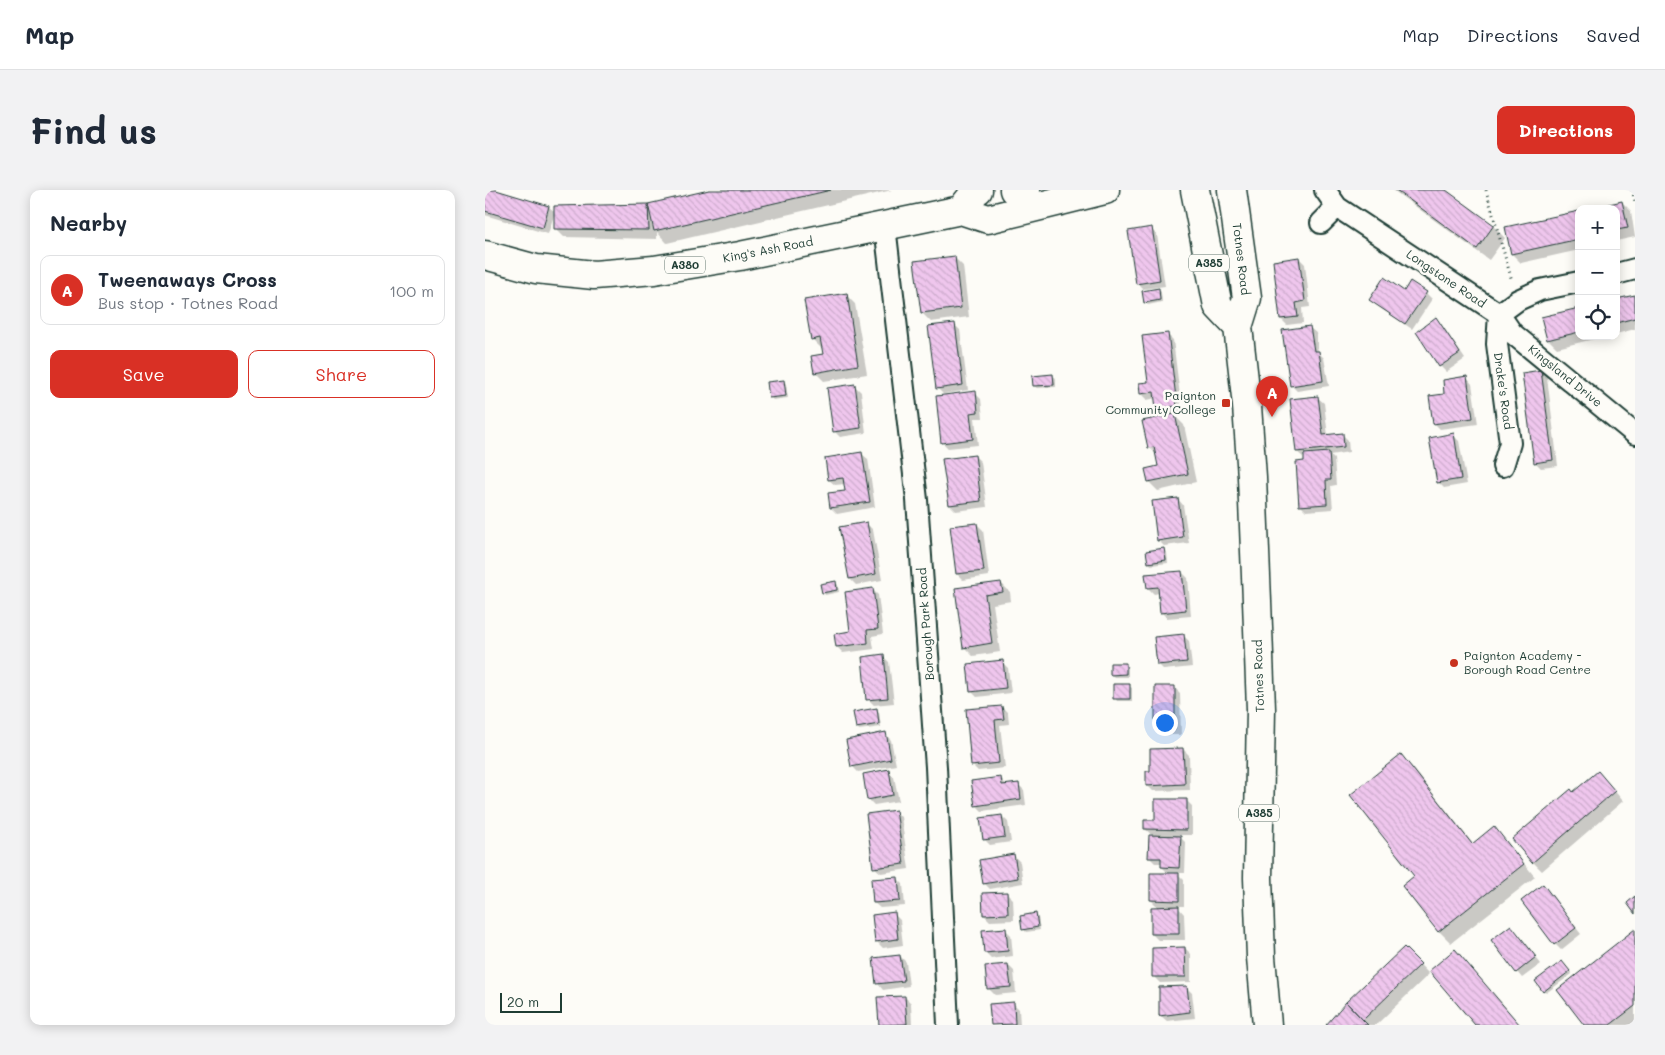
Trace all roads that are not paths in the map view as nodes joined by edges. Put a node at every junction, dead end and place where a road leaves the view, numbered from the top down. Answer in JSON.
{"nodes":[{"id":1,"x":1014,"y":190,"type":"edge"},
{"id":2,"x":1027,"y":190,"type":"edge"},
{"id":3,"x":1105,"y":190,"type":"edge"},
{"id":4,"x":1195,"y":190,"type":"edge"},
{"id":5,"x":1232,"y":190,"type":"edge"},
{"id":6,"x":1325,"y":190,"type":"edge"},
{"id":7,"x":969,"y":200,"type":"edge"},
{"id":8,"x":1337,"y":207,"type":"junction"},
{"id":9,"x":1321,"y":223,"type":"dead end"},
{"id":10,"x":885,"y":226,"type":"junction"},
{"id":11,"x":485,"y":255,"type":"edge"},
{"id":12,"x":1635,"y":270,"type":"edge"},
{"id":13,"x":1620,"y":273,"type":"edge"},
{"id":14,"x":1575,"y":283,"type":"edge"},
{"id":15,"x":1499,"y":314,"type":"junction"},
{"id":16,"x":1238,"y":327,"type":"junction"},
{"id":17,"x":1635,"y":434,"type":"edge"},
{"id":18,"x":1503,"y":466,"type":"dead end"},
{"id":19,"x":948,"y":1025,"type":"edge"},
{"id":20,"x":1267,"y":1025,"type":"edge"}],
"edges":[{"from":1,"to":2,"type":"highway"},
{"from":3,"to":7,"type":"highway","name":"King's Ash Road","number":"A380"},
{"from":4,"to":16,"type":"highway","number":"A385"},
{"from":5,"to":16,"type":"highway","name":"Totnes Road","number":"A385"},
{"from":6,"to":8,"type":"street","name":"Longstone Road"},
{"from":7,"to":10,"type":"highway","name":"King's Ash Road","number":"A380"},
{"from":8,"to":9,"type":"street"},
{"from":8,"to":15,"type":"street","name":"Longstone Road"},
{"from":10,"to":11,"type":"highway","name":"King's Ash Road","number":"A380"},
{"from":10,"to":19,"type":"street","name":"Borough Park Road"},
{"from":12,"to":13,"type":"street"},
{"from":14,"to":15,"type":"street","name":"Longstone Road"},
{"from":15,"to":17,"type":"street","name":"Kingsland Drive"},
{"from":15,"to":18,"type":"street","name":"Drake's Road"},
{"from":16,"to":20,"type":"highway","name":"Totnes Road","number":"A385"}]}
